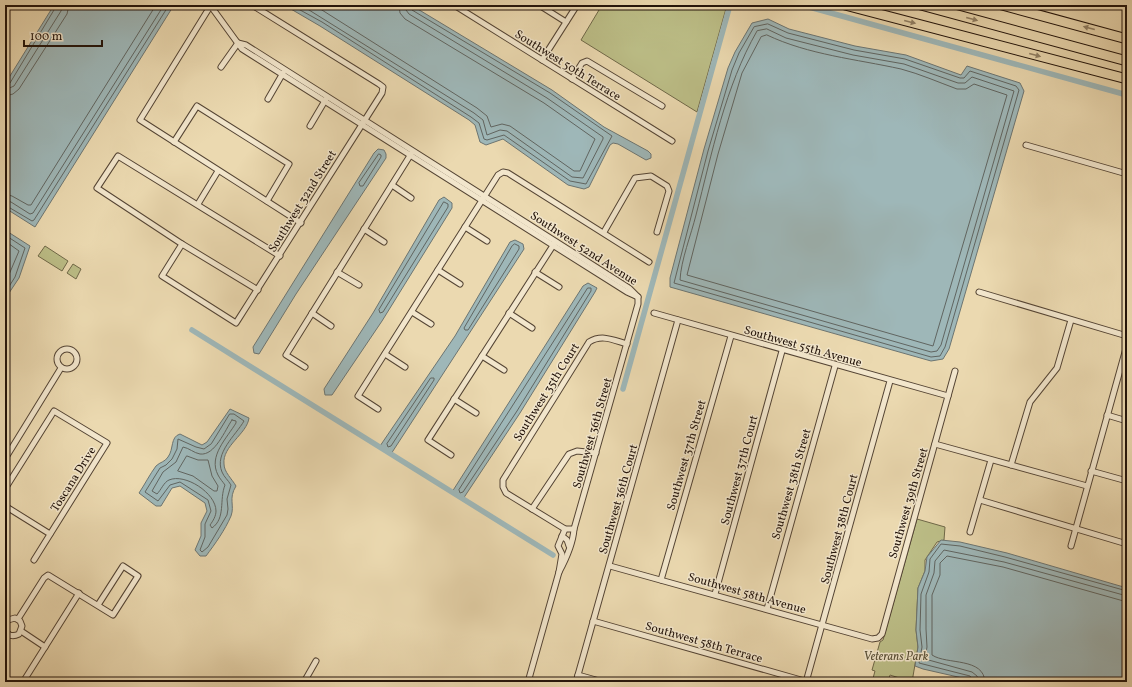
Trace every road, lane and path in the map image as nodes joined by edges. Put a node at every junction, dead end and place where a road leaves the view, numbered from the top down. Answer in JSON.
{"nodes":[{"id":1,"x":210,"y":5,"type":"edge"},
{"id":2,"x":252,"y":5,"type":"edge"},
{"id":3,"x":454,"y":5,"type":"edge"},
{"id":4,"x":539,"y":5,"type":"edge"},
{"id":5,"x":577,"y":5,"type":"edge"},
{"id":6,"x":845,"y":5,"type":"edge"},
{"id":7,"x":921,"y":5,"type":"edge"},
{"id":8,"x":1002,"y":5,"type":"edge"},
{"id":9,"x":566,"y":22,"type":"junction"},
{"id":10,"x":1127,"y":38,"type":"edge"},
{"id":11,"x":238,"y":43,"type":"junction"},
{"id":12,"x":542,"y":60,"type":"junction"},
{"id":13,"x":1127,"y":61,"type":"edge"},
{"id":14,"x":221,"y":67,"type":"dead end"},
{"id":15,"x":283,"y":72,"type":"junction"},
{"id":16,"x":572,"y":79,"type":"junction"},
{"id":17,"x":1127,"y":79,"type":"edge"},
{"id":18,"x":268,"y":99,"type":"dead end"},
{"id":19,"x":326,"y":100,"type":"junction"},
{"id":20,"x":662,"y":106,"type":"dead end"},
{"id":21,"x":363,"y":123,"type":"junction"},
{"id":22,"x":310,"y":126,"type":"dead end"},
{"id":23,"x":672,"y":141,"type":"dead end"},
{"id":24,"x":174,"y":142,"type":"junction"},
{"id":25,"x":1026,"y":145,"type":"dead end"},
{"id":26,"x":411,"y":153,"type":"junction"},
{"id":27,"x":218,"y":171,"type":"junction"},
{"id":28,"x":1127,"y":174,"type":"edge"},
{"id":29,"x":392,"y":185,"type":"junction"},
{"id":30,"x":411,"y":198,"type":"dead end"},
{"id":31,"x":483,"y":199,"type":"junction"},
{"id":32,"x":267,"y":201,"type":"junction"},
{"id":33,"x":198,"y":204,"type":"junction"},
{"id":34,"x":301,"y":222,"type":"junction"},
{"id":35,"x":465,"y":228,"type":"junction"},
{"id":36,"x":364,"y":229,"type":"junction"},
{"id":37,"x":604,"y":232,"type":"junction"},
{"id":38,"x":658,"y":232,"type":"dead end"},
{"id":39,"x":487,"y":241,"type":"dead end"},
{"id":40,"x":384,"y":242,"type":"dead end"},
{"id":41,"x":554,"y":243,"type":"junction"},
{"id":42,"x":182,"y":244,"type":"junction"},
{"id":43,"x":280,"y":256,"type":"junction"},
{"id":44,"x":649,"y":262,"type":"dead end"},
{"id":45,"x":438,"y":270,"type":"junction"},
{"id":46,"x":337,"y":272,"type":"junction"},
{"id":47,"x":535,"y":272,"type":"junction"},
{"id":48,"x":460,"y":284,"type":"dead end"},
{"id":49,"x":359,"y":285,"type":"dead end"},
{"id":50,"x":559,"y":287,"type":"dead end"},
{"id":51,"x":258,"y":290,"type":"junction"},
{"id":52,"x":979,"y":292,"type":"dead end"},
{"id":53,"x":638,"y":297,"type":"joint"},
{"id":54,"x":412,"y":312,"type":"junction"},
{"id":55,"x":312,"y":313,"type":"junction"},
{"id":56,"x":509,"y":313,"type":"junction"},
{"id":57,"x":654,"y":313,"type":"dead end"},
{"id":58,"x":678,"y":320,"type":"junction"},
{"id":59,"x":1071,"y":320,"type":"junction"},
{"id":60,"x":431,"y":324,"type":"dead end"},
{"id":61,"x":331,"y":326,"type":"dead end"},
{"id":62,"x":532,"y":328,"type":"dead end"},
{"id":63,"x":731,"y":336,"type":"junction"},
{"id":64,"x":1127,"y":336,"type":"edge"},
{"id":65,"x":627,"y":344,"type":"junction"},
{"id":66,"x":1127,"y":345,"type":"edge"},
{"id":67,"x":782,"y":350,"type":"junction"},
{"id":68,"x":385,"y":354,"type":"junction"},
{"id":69,"x":482,"y":356,"type":"junction"},
{"id":70,"x":835,"y":366,"type":"junction"},
{"id":71,"x":305,"y":367,"type":"dead end"},
{"id":72,"x":405,"y":367,"type":"dead end"},
{"id":73,"x":61,"y":368,"type":"junction"},
{"id":74,"x":504,"y":370,"type":"dead end"},
{"id":75,"x":956,"y":371,"type":"dead end"},
{"id":76,"x":890,"y":381,"type":"junction"},
{"id":77,"x":948,"y":396,"type":"junction"},
{"id":78,"x":454,"y":399,"type":"junction"},
{"id":79,"x":378,"y":409,"type":"dead end"},
{"id":80,"x":476,"y":413,"type":"dead end"},
{"id":81,"x":1107,"y":415,"type":"junction"},
{"id":82,"x":1127,"y":421,"type":"edge"},
{"id":83,"x":935,"y":444,"type":"junction"},
{"id":84,"x":596,"y":453,"type":"junction"},
{"id":85,"x":451,"y":455,"type":"dead end"},
{"id":86,"x":5,"y":459,"type":"edge"},
{"id":87,"x":991,"y":460,"type":"junction"},
{"id":88,"x":1011,"y":465,"type":"junction"},
{"id":89,"x":1091,"y":471,"type":"junction"},
{"id":90,"x":1127,"y":481,"type":"edge"},
{"id":91,"x":1087,"y":486,"type":"junction"},
{"id":92,"x":5,"y":489,"type":"edge"},
{"id":93,"x":980,"y":500,"type":"junction"},
{"id":94,"x":5,"y":506,"type":"edge"},
{"id":95,"x":532,"y":509,"type":"junction"},
{"id":96,"x":1075,"y":528,"type":"junction"},
{"id":97,"x":565,"y":529,"type":"junction"},
{"id":98,"x":574,"y":529,"type":"junction"},
{"id":99,"x":970,"y":532,"type":"dead end"},
{"id":100,"x":50,"y":534,"type":"junction"},
{"id":101,"x":562,"y":536,"type":"junction"},
{"id":102,"x":1127,"y":544,"type":"edge"},
{"id":103,"x":569,"y":546,"type":"junction"},
{"id":104,"x":1071,"y":546,"type":"dead end"},
{"id":105,"x":34,"y":560,"type":"dead end"},
{"id":106,"x":610,"y":566,"type":"junction"},
{"id":107,"x":558,"y":572,"type":"junction"},
{"id":108,"x":661,"y":580,"type":"junction"},
{"id":109,"x":79,"y":593,"type":"junction"},
{"id":110,"x":715,"y":594,"type":"junction"},
{"id":111,"x":98,"y":606,"type":"junction"},
{"id":112,"x":767,"y":609,"type":"junction"},
{"id":113,"x":18,"y":619,"type":"junction"},
{"id":114,"x":593,"y":621,"type":"junction"},
{"id":115,"x":5,"y":623,"type":"edge"},
{"id":116,"x":823,"y":626,"type":"junction"},
{"id":117,"x":21,"y":631,"type":"junction"},
{"id":118,"x":7,"y":632,"type":"edge"},
{"id":119,"x":878,"y":638,"type":"joint"},
{"id":120,"x":5,"y":640,"type":"edge"},
{"id":121,"x":45,"y":647,"type":"junction"},
{"id":122,"x":316,"y":661,"type":"dead end"},
{"id":123,"x":578,"y":675,"type":"junction"},
{"id":124,"x":23,"y":682,"type":"edge"},
{"id":125,"x":305,"y":682,"type":"edge"},
{"id":126,"x":528,"y":682,"type":"edge"},
{"id":127,"x":576,"y":682,"type":"edge"},
{"id":128,"x":603,"y":682,"type":"edge"},
{"id":129,"x":807,"y":682,"type":"edge"}],
"edges":[{"from":1,"to":11,"type":"street","name":"Southwest 52nd Avenue"},
{"from":1,"to":24,"type":"street"},
{"from":2,"to":21,"type":"street","name":"Southwest 32nd Street"},
{"from":3,"to":12,"type":"street","name":"Southwest 50th Terrace"},
{"from":4,"to":9,"type":"street"},
{"from":5,"to":9,"type":"street"},
{"from":6,"to":17,"type":"highway","one_way":true},
{"from":7,"to":13,"type":"highway","one_way":true},
{"from":10,"to":8,"type":"highway","one_way":true},
{"from":9,"to":12,"type":"street"},
{"from":11,"to":14,"type":"street"},
{"from":11,"to":15,"type":"street","name":"Southwest 52nd Avenue"},
{"from":12,"to":16,"type":"street","name":"Southwest 50th Terrace"},
{"from":15,"to":18,"type":"street"},
{"from":15,"to":19,"type":"street","name":"Southwest 52nd Avenue"},
{"from":16,"to":20,"type":"street"},
{"from":16,"to":23,"type":"street","name":"Southwest 50th Terrace"},
{"from":19,"to":21,"type":"street","name":"Southwest 52nd Avenue"},
{"from":19,"to":22,"type":"street"},
{"from":21,"to":26,"type":"street","name":"Southwest 52nd Avenue"},
{"from":21,"to":34,"type":"street","name":"Southwest 32nd Street"},
{"from":24,"to":27,"type":"street"},
{"from":24,"to":32,"type":"street"},
{"from":25,"to":28,"type":"street"},
{"from":26,"to":29,"type":"street"},
{"from":26,"to":31,"type":"street","name":"Southwest 52nd Avenue"},
{"from":27,"to":32,"type":"street"},
{"from":27,"to":33,"type":"street"},
{"from":29,"to":30,"type":"street"},
{"from":29,"to":36,"type":"street"},
{"from":31,"to":35,"type":"street"},
{"from":31,"to":37,"type":"street"},
{"from":31,"to":41,"type":"street","name":"Southwest 52nd Avenue"},
{"from":32,"to":34,"type":"street"},
{"from":33,"to":42,"type":"street"},
{"from":33,"to":43,"type":"street"},
{"from":34,"to":43,"type":"street","name":"Southwest 32nd Street"},
{"from":35,"to":39,"type":"street"},
{"from":35,"to":45,"type":"street"},
{"from":36,"to":40,"type":"street"},
{"from":36,"to":46,"type":"street"},
{"from":37,"to":38,"type":"street"},
{"from":37,"to":44,"type":"street"},
{"from":41,"to":47,"type":"street"},
{"from":41,"to":53,"type":"street","name":"Southwest 52nd Avenue"},
{"from":42,"to":51,"type":"street"},
{"from":42,"to":51,"type":"street","name":"Southwest 32nd Street"},
{"from":43,"to":51,"type":"street","name":"Southwest 32nd Street"},
{"from":45,"to":48,"type":"street"},
{"from":45,"to":54,"type":"street"},
{"from":46,"to":49,"type":"street"},
{"from":46,"to":55,"type":"street"},
{"from":47,"to":50,"type":"street"},
{"from":47,"to":56,"type":"street"},
{"from":52,"to":59,"type":"street"},
{"from":53,"to":65,"type":"street","name":"Southwest 36th Street"},
{"from":54,"to":60,"type":"street"},
{"from":54,"to":68,"type":"street"},
{"from":55,"to":61,"type":"street"},
{"from":55,"to":71,"type":"street"},
{"from":56,"to":62,"type":"street"},
{"from":56,"to":69,"type":"street"},
{"from":57,"to":58,"type":"street","name":"Southwest 55th Avenue"},
{"from":58,"to":63,"type":"street","name":"Southwest 55th Avenue"},
{"from":58,"to":106,"type":"street","name":"Southwest 36th Court"},
{"from":59,"to":64,"type":"street"},
{"from":59,"to":88,"type":"street"},
{"from":63,"to":67,"type":"street","name":"Southwest 55th Avenue"},
{"from":63,"to":108,"type":"street","name":"Southwest 37th Street"},
{"from":65,"to":84,"type":"street","name":"Southwest 36th Street"},
{"from":65,"to":95,"type":"street","name":"Southwest 35th Court"},
{"from":66,"to":81,"type":"street"},
{"from":67,"to":70,"type":"street","name":"Southwest 55th Avenue"},
{"from":67,"to":110,"type":"street","name":"Southwest 37th Court"},
{"from":68,"to":72,"type":"street"},
{"from":68,"to":79,"type":"street"},
{"from":69,"to":74,"type":"street"},
{"from":69,"to":78,"type":"street"},
{"from":70,"to":76,"type":"street","name":"Southwest 55th Avenue"},
{"from":70,"to":112,"type":"street","name":"Southwest 38th Street"},
{"from":73,"to":73,"type":"street"},
{"from":73,"to":86,"type":"street"},
{"from":75,"to":77,"type":"street","name":"Southwest 39th Street"},
{"from":76,"to":77,"type":"street","name":"Southwest 55th Avenue"},
{"from":76,"to":116,"type":"street","name":"Southwest 38th Court"},
{"from":77,"to":83,"type":"street","name":"Southwest 39th Street"},
{"from":78,"to":80,"type":"street"},
{"from":78,"to":85,"type":"street"},
{"from":81,"to":82,"type":"street"},
{"from":81,"to":89,"type":"street"},
{"from":83,"to":87,"type":"street"},
{"from":83,"to":119,"type":"street","name":"Southwest 39th Street"},
{"from":84,"to":95,"type":"street"},
{"from":84,"to":98,"type":"street","name":"Southwest 36th Street"},
{"from":87,"to":88,"type":"street"},
{"from":87,"to":93,"type":"street"},
{"from":88,"to":91,"type":"street"},
{"from":89,"to":90,"type":"street"},
{"from":89,"to":91,"type":"street"},
{"from":91,"to":96,"type":"street"},
{"from":92,"to":100,"type":"street","name":"Toscana Drive"},
{"from":93,"to":96,"type":"street"},
{"from":93,"to":99,"type":"street"},
{"from":94,"to":100,"type":"street"},
{"from":95,"to":97,"type":"street"},
{"from":96,"to":102,"type":"street"},
{"from":96,"to":104,"type":"street"},
{"from":97,"to":98,"type":"street"},
{"from":97,"to":101,"type":"street","name":"Southwest 36th Street"},
{"from":98,"to":103,"type":"street","name":"Southwest 36th Street"},
{"from":100,"to":105,"type":"street","name":"Toscana Drive"},
{"from":101,"to":103,"type":"street"},
{"from":101,"to":107,"type":"street","name":"Southwest 36th Street"},
{"from":103,"to":107,"type":"street","name":"Southwest 36th Street"},
{"from":106,"to":108,"type":"street","name":"Southwest 58th Avenue"},
{"from":106,"to":114,"type":"street","name":"Southwest 36th Court"},
{"from":107,"to":126,"type":"street","name":"Southwest 36th Street"},
{"from":108,"to":110,"type":"street","name":"Southwest 58th Avenue"},
{"from":109,"to":111,"type":"street"},
{"from":109,"to":113,"type":"street"},
{"from":109,"to":121,"type":"street"},
{"from":110,"to":112,"type":"street","name":"Southwest 58th Avenue"},
{"from":111,"to":111,"type":"street"},
{"from":112,"to":116,"type":"street","name":"Southwest 58th Avenue"},
{"from":113,"to":115,"type":"street"},
{"from":113,"to":117,"type":"street"},
{"from":114,"to":123,"type":"street","name":"Southwest 36th Court"},
{"from":114,"to":129,"type":"street","name":"Southwest 58th Terrace"},
{"from":116,"to":119,"type":"street","name":"Southwest 58th Avenue"},
{"from":116,"to":129,"type":"street","name":"Southwest 38th Court"},
{"from":117,"to":118,"type":"street"},
{"from":117,"to":121,"type":"street"},
{"from":118,"to":120,"type":"street"},
{"from":121,"to":124,"type":"street"},
{"from":122,"to":125,"type":"street"},
{"from":123,"to":127,"type":"street","name":"Southwest 36th Court"},
{"from":123,"to":128,"type":"street"}]}
